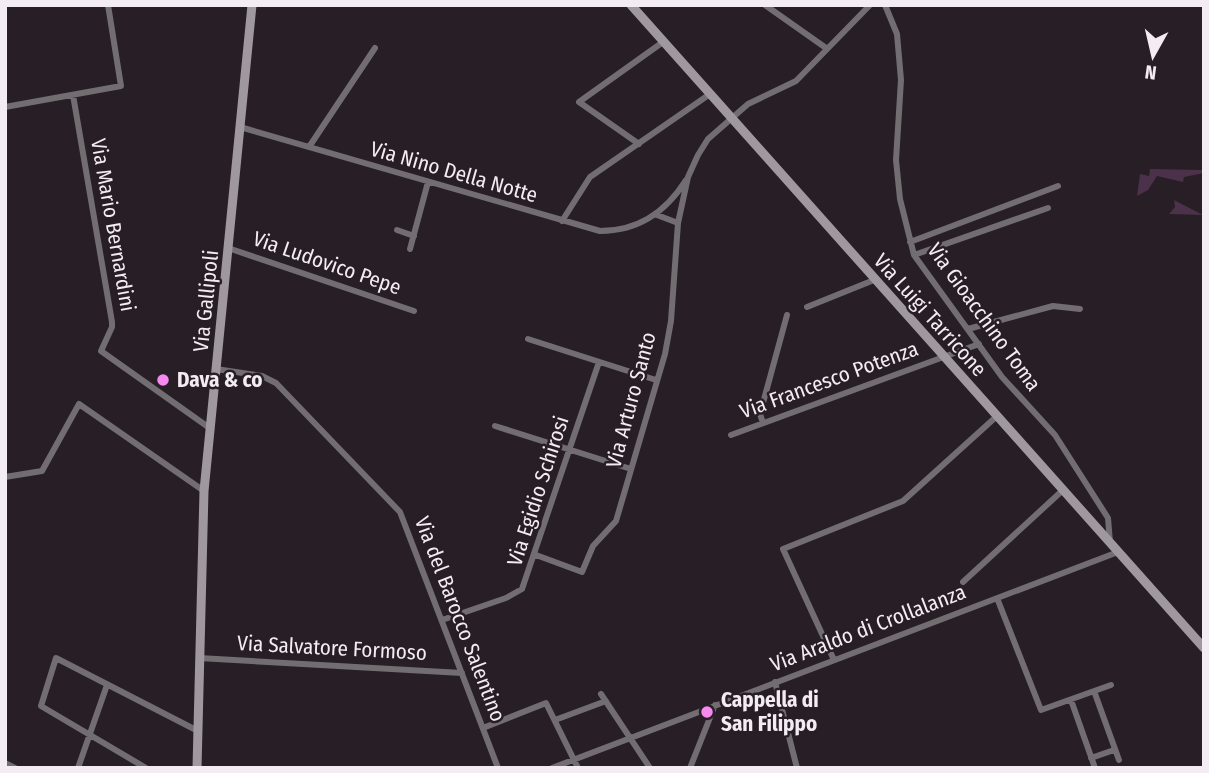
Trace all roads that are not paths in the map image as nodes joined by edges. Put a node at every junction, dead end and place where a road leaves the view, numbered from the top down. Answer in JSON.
{"nodes":[{"id":1,"x":108,"y":5,"type":"edge"},
{"id":2,"x":252,"y":5,"type":"edge"},
{"id":3,"x":631,"y":5,"type":"edge"},
{"id":4,"x":765,"y":5,"type":"edge"},
{"id":5,"x":870,"y":5,"type":"edge"},
{"id":6,"x":886,"y":5,"type":"edge"},
{"id":7,"x":663,"y":42,"type":"junction"},
{"id":8,"x":375,"y":48,"type":"dead end"},
{"id":9,"x":826,"y":48,"type":"junction"},
{"id":10,"x":710,"y":94,"type":"junction"},
{"id":11,"x":73,"y":95,"type":"junction"},
{"id":12,"x":5,"y":107,"type":"edge"},
{"id":13,"x":731,"y":118,"type":"junction"},
{"id":14,"x":240,"y":127,"type":"junction"},
{"id":15,"x":639,"y":144,"type":"junction"},
{"id":16,"x":309,"y":147,"type":"junction"},
{"id":17,"x":688,"y":177,"type":"junction"},
{"id":18,"x":428,"y":182,"type":"junction"},
{"id":19,"x":1058,"y":187,"type":"dead end"},
{"id":20,"x":1048,"y":208,"type":"dead end"},
{"id":21,"x":657,"y":215,"type":"junction"},
{"id":22,"x":562,"y":221,"type":"junction"},
{"id":23,"x":678,"y":223,"type":"junction"},
{"id":24,"x":397,"y":230,"type":"dead end"},
{"id":25,"x":414,"y":236,"type":"junction"},
{"id":26,"x":910,"y":242,"type":"junction"},
{"id":27,"x":228,"y":248,"type":"junction"},
{"id":28,"x":410,"y":249,"type":"dead end"},
{"id":29,"x":914,"y":255,"type":"junction"},
{"id":30,"x":874,"y":280,"type":"junction"},
{"id":31,"x":807,"y":307,"type":"dead end"},
{"id":32,"x":1080,"y":309,"type":"dead end"},
{"id":33,"x":414,"y":311,"type":"dead end"},
{"id":34,"x":787,"y":316,"type":"dead end"},
{"id":35,"x":968,"y":329,"type":"junction"},
{"id":36,"x":528,"y":339,"type":"dead end"},
{"id":37,"x":979,"y":344,"type":"junction"},
{"id":38,"x":943,"y":356,"type":"junction"},
{"id":39,"x":599,"y":362,"type":"junction"},
{"id":40,"x":216,"y":369,"type":"junction"},
{"id":41,"x":656,"y":380,"type":"junction"},
{"id":42,"x":997,"y":416,"type":"junction"},
{"id":43,"x":763,"y":423,"type":"junction"},
{"id":44,"x":495,"y":426,"type":"dead end"},
{"id":45,"x":211,"y":429,"type":"junction"},
{"id":46,"x":732,"y":435,"type":"dead end"},
{"id":47,"x":571,"y":450,"type":"junction"},
{"id":48,"x":629,"y":469,"type":"junction"},
{"id":49,"x":5,"y":477,"type":"edge"},
{"id":50,"x":1063,"y":490,"type":"junction"},
{"id":51,"x":204,"y":491,"type":"junction"},
{"id":52,"x":1110,"y":542,"type":"junction"},
{"id":53,"x":1118,"y":551,"type":"junction"},
{"id":54,"x":536,"y":555,"type":"junction"},
{"id":55,"x":962,"y":582,"type":"dead end"},
{"id":56,"x":997,"y":598,"type":"junction"},
{"id":57,"x":442,"y":620,"type":"junction"},
{"id":58,"x":1204,"y":648,"type":"edge"},
{"id":59,"x":199,"y":659,"type":"junction"},
{"id":60,"x":834,"y":660,"type":"junction"},
{"id":61,"x":462,"y":673,"type":"junction"},
{"id":62,"x":775,"y":682,"type":"junction"},
{"id":63,"x":107,"y":685,"type":"junction"},
{"id":64,"x":1111,"y":685,"type":"dead end"},
{"id":65,"x":1094,"y":691,"type":"junction"},
{"id":66,"x":601,"y":694,"type":"dead end"},
{"id":67,"x":1071,"y":700,"type":"junction"},
{"id":68,"x":606,"y":701,"type":"junction"},
{"id":69,"x":715,"y":705,"type":"junction"},
{"id":70,"x":555,"y":720,"type":"junction"},
{"id":71,"x":483,"y":728,"type":"junction"},
{"id":72,"x":198,"y":731,"type":"junction"},
{"id":73,"x":90,"y":735,"type":"junction"},
{"id":74,"x":630,"y":737,"type":"junction"},
{"id":75,"x":1114,"y":750,"type":"junction"},
{"id":76,"x":1091,"y":758,"type":"junction"},
{"id":77,"x":574,"y":759,"type":"junction"},
{"id":78,"x":1119,"y":760,"type":"dead end"},
{"id":79,"x":5,"y":763,"type":"edge"},
{"id":80,"x":15,"y":768,"type":"edge"},
{"id":81,"x":78,"y":768,"type":"edge"},
{"id":82,"x":146,"y":768,"type":"edge"},
{"id":83,"x":197,"y":768,"type":"edge"},
{"id":84,"x":498,"y":768,"type":"edge"},
{"id":85,"x":552,"y":768,"type":"edge"},
{"id":86,"x":578,"y":768,"type":"edge"},
{"id":87,"x":650,"y":768,"type":"edge"},
{"id":88,"x":690,"y":768,"type":"edge"},
{"id":89,"x":797,"y":768,"type":"edge"},
{"id":90,"x":1095,"y":768,"type":"edge"}],
"edges":[{"from":1,"to":11,"type":"street"},
{"from":2,"to":14,"type":"main road","name":"Via Gallipoli"},
{"from":3,"to":7,"type":"main road","name":"Via Luigi Tarricone"},
{"from":4,"to":9,"type":"street"},
{"from":5,"to":9,"type":"street","name":"Via Arturo Santo"},
{"from":6,"to":26,"type":"street","name":"Via Gioacchino Toma"},
{"from":7,"to":10,"type":"main road","name":"Via Luigi Tarricone"},
{"from":7,"to":15,"type":"street"},
{"from":8,"to":16,"type":"street"},
{"from":9,"to":13,"type":"street","name":"Via Arturo Santo"},
{"from":10,"to":13,"type":"main road","name":"Via Luigi Tarricone"},
{"from":10,"to":15,"type":"street"},
{"from":11,"to":12,"type":"street"},
{"from":11,"to":45,"type":"street","name":"Via Mario Bernardini"},
{"from":13,"to":17,"type":"street","name":"Via Arturo Santo"},
{"from":13,"to":30,"type":"main road","name":"Via Luigi Tarricone"},
{"from":14,"to":16,"type":"street","name":"Via Nino Della Notte"},
{"from":14,"to":27,"type":"main road","name":"Via Gallipoli"},
{"from":15,"to":22,"type":"street"},
{"from":16,"to":18,"type":"street","name":"Via Nino Della Notte"},
{"from":17,"to":21,"type":"street","name":"Via Arturo Santo"},
{"from":17,"to":23,"type":"street","name":"Via Arturo Santo"},
{"from":18,"to":22,"type":"street","name":"Via Nino Della Notte"},
{"from":18,"to":25,"type":"street"},
{"from":19,"to":26,"type":"street"},
{"from":20,"to":29,"type":"street"},
{"from":21,"to":22,"type":"street","name":"Via Nino Della Notte"},
{"from":21,"to":23,"type":"street"},
{"from":23,"to":41,"type":"street","name":"Via Arturo Santo"},
{"from":24,"to":25,"type":"street"},
{"from":25,"to":28,"type":"street"},
{"from":26,"to":29,"type":"street","name":"Via Gioacchino Toma"},
{"from":27,"to":33,"type":"street","name":"Via Ludovico Pepe"},
{"from":27,"to":40,"type":"main road","name":"Via Gallipoli"},
{"from":29,"to":35,"type":"street","name":"Via Gioacchino Toma"},
{"from":30,"to":31,"type":"street"},
{"from":30,"to":38,"type":"main road","name":"Via Luigi Tarricone"},
{"from":32,"to":35,"type":"street"},
{"from":34,"to":43,"type":"street"},
{"from":35,"to":37,"type":"street","name":"Via Gioacchino Toma"},
{"from":36,"to":39,"type":"street"},
{"from":37,"to":38,"type":"street","name":"Via Francesco Potenza"},
{"from":37,"to":52,"type":"street","name":"Via Gioacchino Toma"},
{"from":38,"to":42,"type":"main road","name":"Via Luigi Tarricone"},
{"from":38,"to":43,"type":"street","name":"Via Francesco Potenza"},
{"from":39,"to":41,"type":"street"},
{"from":39,"to":47,"type":"street","name":"Via Egidio Schirosi"},
{"from":40,"to":45,"type":"main road","name":"Via Gallipoli"},
{"from":40,"to":57,"type":"street","name":"Via del Barocco Salentino"},
{"from":41,"to":48,"type":"street","name":"Via Arturo Santo"},
{"from":42,"to":50,"type":"main road","name":"Via Luigi Tarricone"},
{"from":42,"to":60,"type":"street"},
{"from":43,"to":46,"type":"street","name":"Via Francesco Potenza"},
{"from":44,"to":47,"type":"street"},
{"from":45,"to":51,"type":"main road","name":"Via Gallipoli"},
{"from":47,"to":48,"type":"street"},
{"from":47,"to":54,"type":"street","name":"Via Egidio Schirosi"},
{"from":48,"to":54,"type":"street","name":"Via Arturo Santo"},
{"from":49,"to":51,"type":"street"},
{"from":50,"to":52,"type":"main road","name":"Via Luigi Tarricone"},
{"from":50,"to":55,"type":"street"},
{"from":51,"to":59,"type":"main road","name":"Via Gallipoli"},
{"from":52,"to":53,"type":"main road","name":"Via Luigi Tarricone"},
{"from":53,"to":56,"type":"street","name":"Via Araldo di Crollalanza"},
{"from":53,"to":58,"type":"main road","name":"Via Luigi Tarricone"},
{"from":54,"to":57,"type":"street","name":"Via Egidio Schirosi"},
{"from":56,"to":60,"type":"street","name":"Via Araldo di Crollalanza"},
{"from":56,"to":67,"type":"street"},
{"from":57,"to":61,"type":"street","name":"Via del Barocco Salentino"},
{"from":59,"to":61,"type":"street","name":"Via Salvatore Formoso"},
{"from":59,"to":72,"type":"main road","name":"Via Gallipoli"},
{"from":60,"to":62,"type":"street","name":"Via Araldo di Crollalanza"},
{"from":61,"to":71,"type":"street","name":"Via del Barocco Salentino"},
{"from":62,"to":69,"type":"street","name":"Via Araldo di Crollalanza"},
{"from":62,"to":89,"type":"street"},
{"from":63,"to":72,"type":"street"},
{"from":63,"to":73,"type":"street"},
{"from":63,"to":73,"type":"street"},
{"from":64,"to":65,"type":"street"},
{"from":65,"to":67,"type":"street"},
{"from":65,"to":75,"type":"street"},
{"from":66,"to":68,"type":"street"},
{"from":67,"to":76,"type":"street"},
{"from":68,"to":70,"type":"street"},
{"from":68,"to":74,"type":"street"},
{"from":69,"to":74,"type":"street","name":"Via Araldo di Crollalanza"},
{"from":69,"to":88,"type":"street"},
{"from":70,"to":71,"type":"street"},
{"from":70,"to":77,"type":"street"},
{"from":71,"to":84,"type":"street","name":"Via del Barocco Salentino"},
{"from":72,"to":83,"type":"main road","name":"Via Gallipoli"},
{"from":73,"to":81,"type":"street"},
{"from":73,"to":82,"type":"street"},
{"from":74,"to":77,"type":"street","name":"Via Araldo di Crollalanza"},
{"from":74,"to":87,"type":"street"},
{"from":75,"to":76,"type":"street"},
{"from":75,"to":78,"type":"street"},
{"from":76,"to":90,"type":"street"},
{"from":77,"to":85,"type":"street","name":"Via Araldo di Crollalanza"},
{"from":77,"to":86,"type":"street"},
{"from":79,"to":80,"type":"street"}]}
